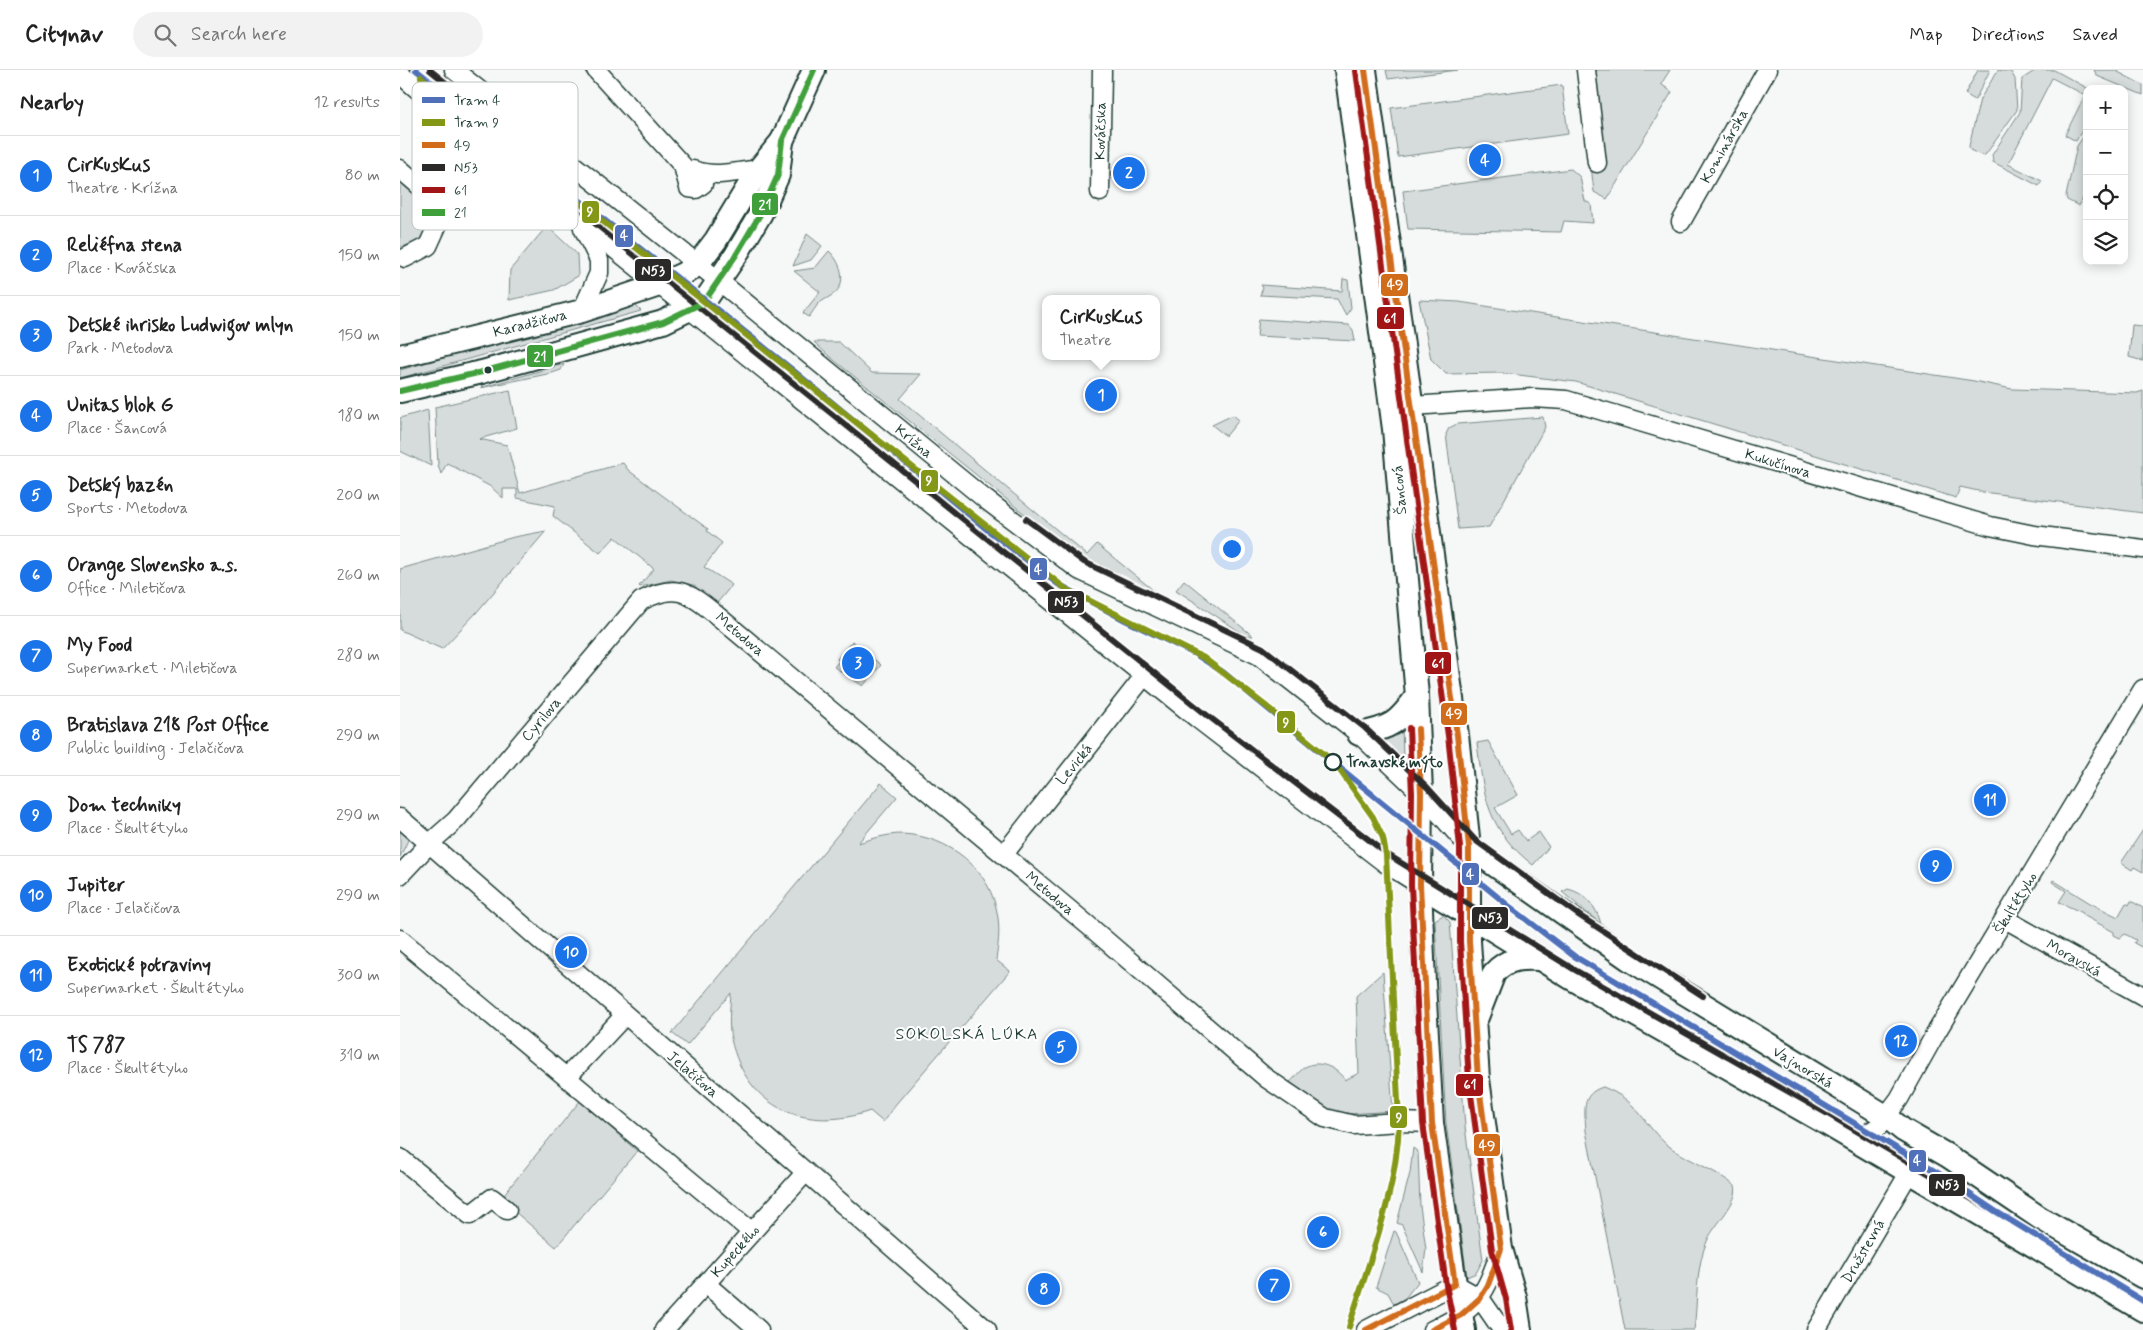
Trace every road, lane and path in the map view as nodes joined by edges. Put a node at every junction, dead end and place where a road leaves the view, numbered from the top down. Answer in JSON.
{"nodes":[{"id":1,"x":454,"y":70,"type":"edge"},
{"id":2,"x":596,"y":70,"type":"edge"},
{"id":3,"x":814,"y":70,"type":"edge"},
{"id":4,"x":1102,"y":70,"type":"edge"},
{"id":5,"x":1346,"y":70,"type":"edge"},
{"id":6,"x":1365,"y":70,"type":"edge"},
{"id":7,"x":1586,"y":70,"type":"edge"},
{"id":8,"x":1767,"y":70,"type":"edge"},
{"id":9,"x":400,"y":74,"type":"edge"},
{"id":10,"x":469,"y":82,"type":"edge"},
{"id":11,"x":412,"y":85,"type":"edge"},
{"id":12,"x":782,"y":141,"type":"junction"},
{"id":13,"x":1597,"y":163,"type":"dead end"},
{"id":14,"x":759,"y":169,"type":"junction"},
{"id":15,"x":400,"y":170,"type":"edge"},
{"id":16,"x":578,"y":170,"type":"edge"},
{"id":17,"x":412,"y":180,"type":"edge"},
{"id":18,"x":1100,"y":192,"type":"dead end"},
{"id":19,"x":1680,"y":222,"type":"dead end"},
{"id":20,"x":580,"y":223,"type":"joint"},
{"id":21,"x":435,"y":230,"type":"edge"},
{"id":22,"x":405,"y":258,"type":"dead end"},
{"id":23,"x":697,"y":265,"type":"junction"},
{"id":24,"x":719,"y":281,"type":"junction"},
{"id":25,"x":659,"y":285,"type":"junction"},
{"id":26,"x":690,"y":310,"type":"junction"},
{"id":27,"x":582,"y":311,"type":"junction"},
{"id":28,"x":400,"y":356,"type":"edge"},
{"id":29,"x":400,"y":391,"type":"edge"},
{"id":30,"x":1412,"y":406,"type":"junction"},
{"id":31,"x":2143,"y":549,"type":"edge"},
{"id":32,"x":695,"y":597,"type":"joint"},
{"id":33,"x":1145,"y":675,"type":"junction"},
{"id":34,"x":2143,"y":689,"type":"edge"},
{"id":35,"x":1417,"y":696,"type":"junction"},
{"id":36,"x":1359,"y":734,"type":"junction"},
{"id":37,"x":1421,"y":794,"type":"junction"},
{"id":38,"x":400,"y":818,"type":"edge"},
{"id":39,"x":430,"y":843,"type":"junction"},
{"id":40,"x":1469,"y":847,"type":"junction"},
{"id":41,"x":1004,"y":854,"type":"junction"},
{"id":42,"x":400,"y":875,"type":"edge"},
{"id":43,"x":1420,"y":885,"type":"junction"},
{"id":44,"x":1468,"y":916,"type":"junction"},
{"id":45,"x":2005,"y":919,"type":"junction"},
{"id":46,"x":400,"y":939,"type":"edge"},
{"id":47,"x":1541,"y":959,"type":"junction"},
{"id":48,"x":2143,"y":996,"type":"edge"},
{"id":49,"x":625,"y":1015,"type":"junction"},
{"id":50,"x":1474,"y":1024,"type":"junction"},
{"id":51,"x":567,"y":1077,"type":"junction"},
{"id":52,"x":1888,"y":1117,"type":"junction"},
{"id":53,"x":1432,"y":1124,"type":"junction"},
{"id":54,"x":1855,"y":1141,"type":"junction"},
{"id":55,"x":400,"y":1158,"type":"edge"},
{"id":56,"x":806,"y":1172,"type":"junction"},
{"id":57,"x":1909,"y":1173,"type":"junction"},
{"id":58,"x":507,"y":1210,"type":"dead end"},
{"id":59,"x":752,"y":1232,"type":"junction"},
{"id":60,"x":1501,"y":1249,"type":"junction"},
{"id":61,"x":2143,"y":1277,"type":"edge"},
{"id":62,"x":706,"y":1284,"type":"junction"},
{"id":63,"x":1455,"y":1284,"type":"junction"},
{"id":64,"x":1480,"y":1298,"type":"junction"},
{"id":65,"x":2143,"y":1310,"type":"edge"},
{"id":66,"x":1463,"y":1322,"type":"edge"},
{"id":67,"x":664,"y":1330,"type":"edge"},
{"id":68,"x":759,"y":1330,"type":"edge"},
{"id":69,"x":987,"y":1330,"type":"edge"},
{"id":70,"x":1366,"y":1330,"type":"edge"},
{"id":71,"x":1432,"y":1330,"type":"edge"},
{"id":72,"x":1502,"y":1330,"type":"edge"},
{"id":73,"x":1520,"y":1330,"type":"edge"},
{"id":74,"x":1816,"y":1330,"type":"edge"}],
"edges":[{"from":1,"to":10,"type":"street","name":"Krížna"},
{"from":2,"to":14,"type":"street"},
{"from":3,"to":12,"type":"main road"},
{"from":4,"to":18,"type":"street","name":"Kováčska"},
{"from":5,"to":35,"type":"main road","name":"Šancová"},
{"from":6,"to":30,"type":"main road","name":"Šancová"},
{"from":7,"to":13,"type":"street"},
{"from":8,"to":19,"type":"street","name":"Kominárska"},
{"from":9,"to":11,"type":"street"},
{"from":12,"to":14,"type":"main road"},
{"from":12,"to":24,"type":"main road"},
{"from":14,"to":23,"type":"main road"},
{"from":15,"to":17,"type":"street"},
{"from":16,"to":23,"type":"street","name":"Krížna"},
{"from":20,"to":25,"type":"street"},
{"from":20,"to":27,"type":"street"},
{"from":21,"to":22,"type":"street"},
{"from":23,"to":24,"type":"street","name":"Krížna"},
{"from":23,"to":25,"type":"main road","name":"Karadžičova"},
{"from":24,"to":26,"type":"main road"},
{"from":24,"to":36,"type":"street","name":"Krížna"},
{"from":25,"to":26,"type":"street"},
{"from":25,"to":27,"type":"main road","name":"Karadžičova"},
{"from":26,"to":29,"type":"main road"},
{"from":26,"to":33,"type":"street"},
{"from":27,"to":28,"type":"main road","name":"Karadžičova"},
{"from":30,"to":31,"type":"street","name":"Kukučínova"},
{"from":30,"to":40,"type":"main road","name":"Šancová"},
{"from":32,"to":39,"type":"street","name":"Cyrilova"},
{"from":32,"to":41,"type":"street","name":"Metodova"},
{"from":33,"to":41,"type":"street","name":"Levická"},
{"from":33,"to":43,"type":"street"},
{"from":34,"to":45,"type":"street","name":"Škultétyho"},
{"from":35,"to":36,"type":"main road"},
{"from":35,"to":37,"type":"main road","name":"Šancová"},
{"from":36,"to":37,"type":"street","name":"Krížna"},
{"from":37,"to":40,"type":"street"},
{"from":37,"to":43,"type":"main road"},
{"from":38,"to":39,"type":"street","name":"Jelačičova"},
{"from":39,"to":42,"type":"street","name":"Cyrilova"},
{"from":39,"to":49,"type":"street","name":"Jelačičova"},
{"from":40,"to":44,"type":"main road"},
{"from":40,"to":52,"type":"main road","name":"Vajnorská"},
{"from":41,"to":53,"type":"street","name":"Metodova"},
{"from":43,"to":44,"type":"main road"},
{"from":43,"to":53,"type":"main road"},
{"from":44,"to":47,"type":"main road"},
{"from":44,"to":50,"type":"main road"},
{"from":45,"to":48,"type":"street","name":"Moravská"},
{"from":45,"to":52,"type":"street","name":"Škultétyho"},
{"from":46,"to":51,"type":"street"},
{"from":47,"to":50,"type":"main road"},
{"from":47,"to":54,"type":"main road"},
{"from":49,"to":51,"type":"street"},
{"from":49,"to":56,"type":"street","name":"Jelačičova"},
{"from":50,"to":60,"type":"main road"},
{"from":51,"to":59,"type":"street"},
{"from":52,"to":54,"type":"street","name":"Škultétyho"},
{"from":52,"to":61,"type":"main road","name":"Vajnorská"},
{"from":53,"to":63,"type":"main road"},
{"from":54,"to":57,"type":"main road"},
{"from":55,"to":58,"type":"street"},
{"from":56,"to":59,"type":"street","name":"Kupeckého"},
{"from":56,"to":69,"type":"street","name":"Jelačičova"},
{"from":57,"to":65,"type":"main road"},
{"from":57,"to":74,"type":"street","name":"Družstevná"},
{"from":59,"to":62,"type":"street","name":"Kupeckého"},
{"from":60,"to":64,"type":"street"},
{"from":60,"to":73,"type":"main road"},
{"from":62,"to":67,"type":"street","name":"Kupeckého"},
{"from":62,"to":68,"type":"street"},
{"from":63,"to":64,"type":"street"},
{"from":63,"to":66,"type":"main road"},
{"from":63,"to":70,"type":"street"},
{"from":64,"to":66,"type":"street"},
{"from":64,"to":72,"type":"street"},
{"from":66,"to":71,"type":"street"}]}
